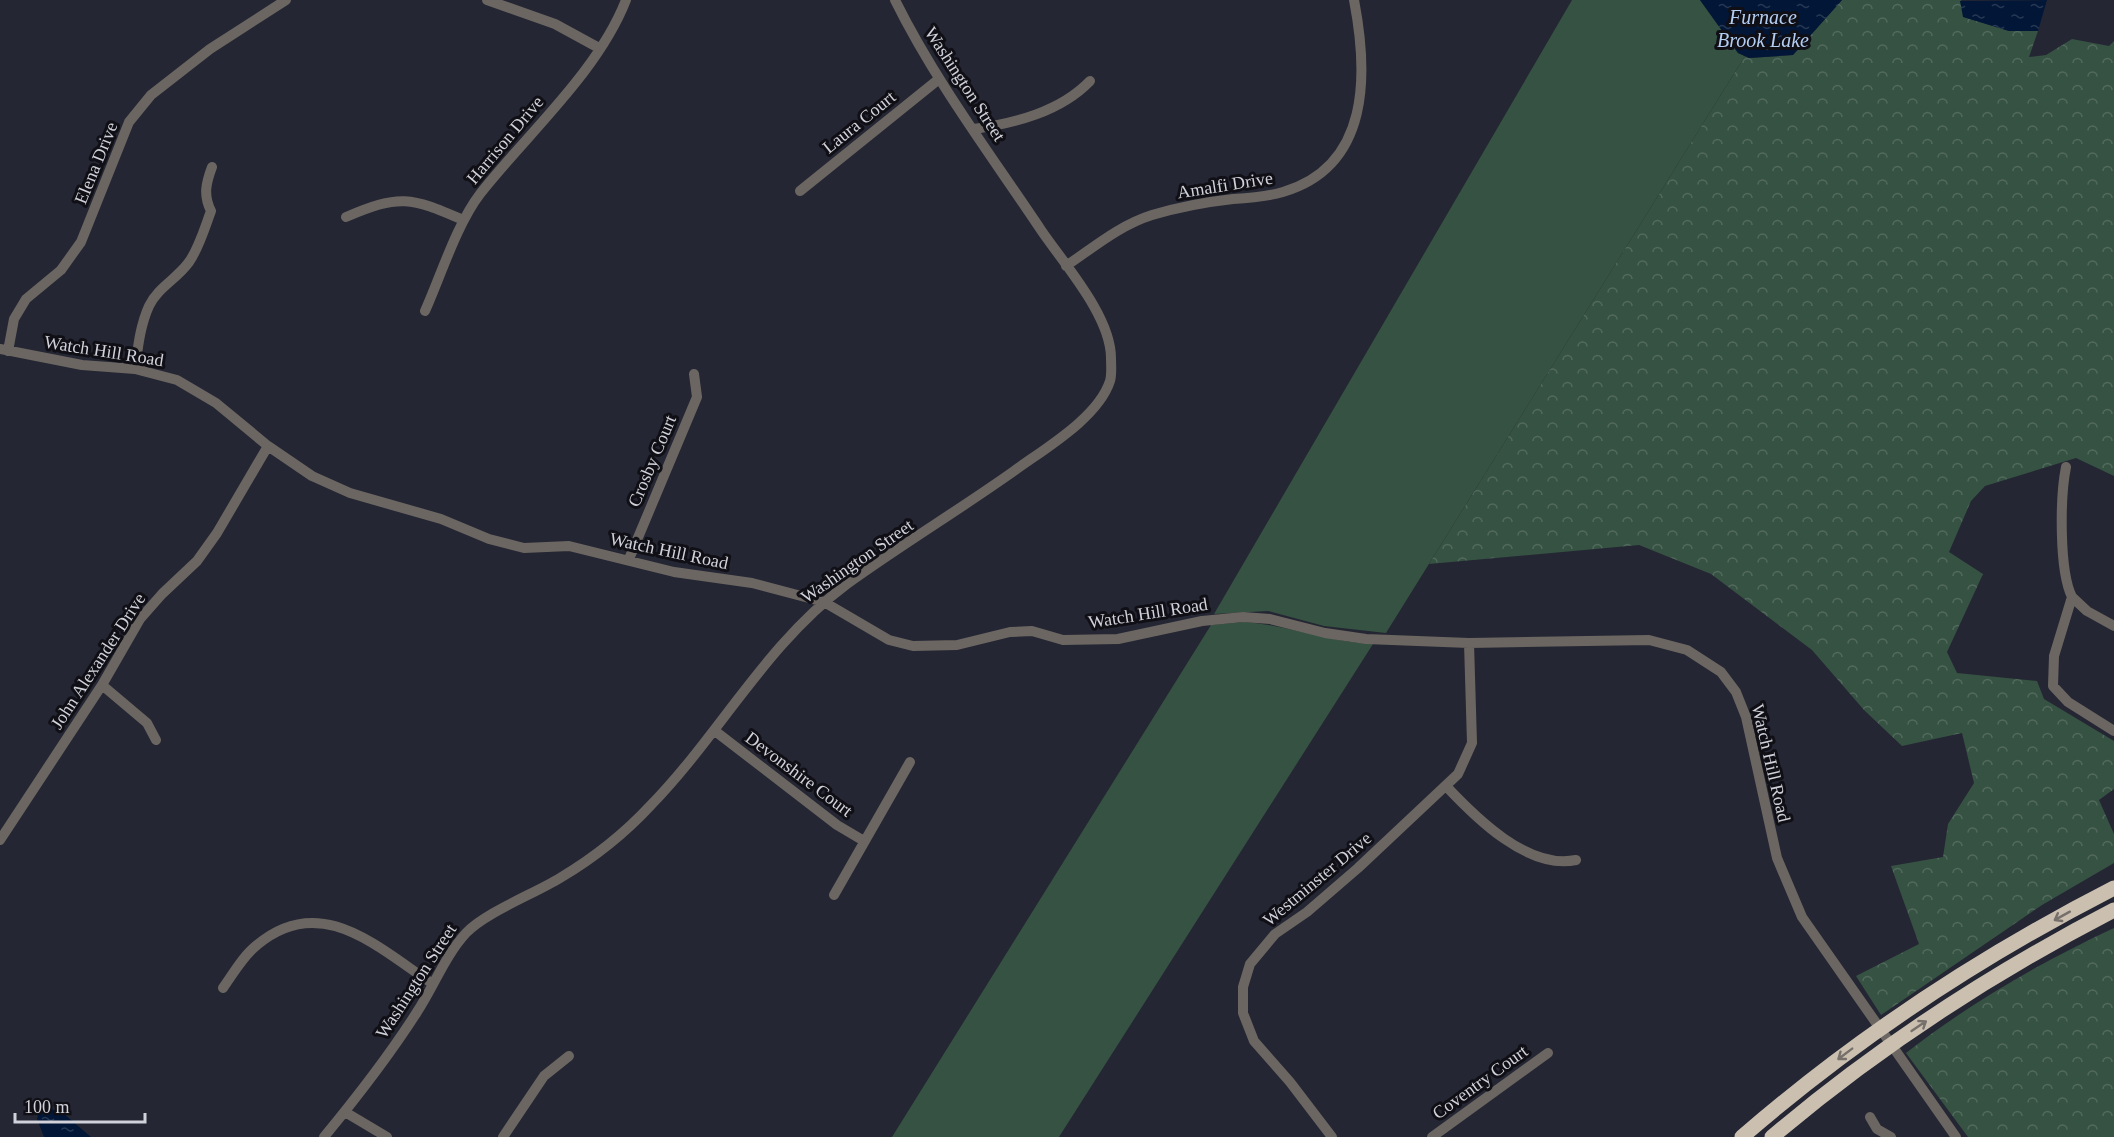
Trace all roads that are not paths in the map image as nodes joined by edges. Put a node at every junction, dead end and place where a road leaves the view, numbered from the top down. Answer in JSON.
{"nodes":[{"id":1,"x":286,"y":0,"type":"edge"},
{"id":2,"x":487,"y":0,"type":"edge"},
{"id":3,"x":626,"y":0,"type":"edge"},
{"id":4,"x":895,"y":0,"type":"edge"},
{"id":5,"x":1354,"y":0,"type":"edge"},
{"id":6,"x":599,"y":48,"type":"junction"},
{"id":7,"x":939,"y":79,"type":"junction"},
{"id":8,"x":1090,"y":81,"type":"dead end"},
{"id":9,"x":974,"y":129,"type":"junction"},
{"id":10,"x":212,"y":167,"type":"dead end"},
{"id":11,"x":800,"y":191,"type":"dead end"},
{"id":12,"x":346,"y":217,"type":"dead end"},
{"id":13,"x":464,"y":220,"type":"junction"},
{"id":14,"x":1066,"y":266,"type":"junction"},
{"id":15,"x":425,"y":310,"type":"dead end"},
{"id":16,"x":4,"y":350,"type":"edge"},
{"id":17,"x":135,"y":369,"type":"junction"},
{"id":18,"x":694,"y":374,"type":"dead end"},
{"id":19,"x":268,"y":446,"type":"junction"},
{"id":20,"x":2066,"y":467,"type":"dead end"},
{"id":21,"x":629,"y":559,"type":"junction"},
{"id":22,"x":2072,"y":597,"type":"junction"},
{"id":23,"x":824,"y":603,"type":"junction"},
{"id":24,"x":2114,"y":626,"type":"edge"},
{"id":25,"x":1469,"y":643,"type":"junction"},
{"id":26,"x":102,"y":685,"type":"junction"},
{"id":27,"x":715,"y":730,"type":"junction"},
{"id":28,"x":2114,"y":731,"type":"edge"},
{"id":29,"x":156,"y":740,"type":"dead end"},
{"id":30,"x":910,"y":762,"type":"dead end"},
{"id":31,"x":1446,"y":786,"type":"junction"},
{"id":32,"x":0,"y":840,"type":"edge"},
{"id":33,"x":864,"y":841,"type":"junction"},
{"id":34,"x":1576,"y":860,"type":"dead end"},
{"id":35,"x":2114,"y":888,"type":"edge"},
{"id":36,"x":834,"y":895,"type":"dead end"},
{"id":37,"x":2114,"y":912,"type":"edge"},
{"id":38,"x":433,"y":984,"type":"junction"},
{"id":39,"x":223,"y":988,"type":"dead end"},
{"id":40,"x":1548,"y":1053,"type":"dead end"},
{"id":41,"x":569,"y":1056,"type":"dead end"},
{"id":42,"x":345,"y":1112,"type":"junction"},
{"id":43,"x":1870,"y":1117,"type":"dead end"},
{"id":44,"x":324,"y":1137,"type":"edge"},
{"id":45,"x":387,"y":1137,"type":"edge"},
{"id":46,"x":503,"y":1137,"type":"edge"},
{"id":47,"x":1332,"y":1137,"type":"edge"},
{"id":48,"x":1432,"y":1137,"type":"edge"},
{"id":49,"x":1742,"y":1137,"type":"edge"},
{"id":50,"x":1772,"y":1137,"type":"edge"},
{"id":51,"x":1891,"y":1137,"type":"edge"},
{"id":52,"x":1956,"y":1137,"type":"edge"}],
"edges":[{"from":1,"to":16,"type":"street","name":"Elena Drive"},
{"from":2,"to":6,"type":"street"},
{"from":3,"to":6,"type":"street","name":"Harrison Drive"},
{"from":4,"to":7,"type":"street","name":"Washington Street"},
{"from":5,"to":14,"type":"street","name":"Amalfi Drive"},
{"from":6,"to":13,"type":"street","name":"Harrison Drive"},
{"from":7,"to":9,"type":"street","name":"Washington Street"},
{"from":7,"to":11,"type":"street","name":"Laura Court"},
{"from":8,"to":9,"type":"street"},
{"from":9,"to":14,"type":"street","name":"Washington Street"},
{"from":10,"to":17,"type":"street"},
{"from":12,"to":13,"type":"street"},
{"from":13,"to":15,"type":"street","name":"Harrison Drive"},
{"from":14,"to":23,"type":"street","name":"Washington Street"},
{"from":16,"to":17,"type":"street","name":"Watch Hill Road"},
{"from":17,"to":19,"type":"street","name":"Watch Hill Road"},
{"from":18,"to":21,"type":"street","name":"Crosby Court"},
{"from":19,"to":21,"type":"street","name":"Watch Hill Road"},
{"from":19,"to":26,"type":"street","name":"John Alexander Drive"},
{"from":20,"to":22,"type":"street"},
{"from":21,"to":23,"type":"street","name":"Watch Hill Road"},
{"from":22,"to":24,"type":"street"},
{"from":22,"to":28,"type":"street"},
{"from":23,"to":25,"type":"street","name":"Watch Hill Road"},
{"from":23,"to":27,"type":"street","name":"Washington Street"},
{"from":25,"to":31,"type":"street","name":"Westminster Drive"},
{"from":25,"to":52,"type":"street","name":"Watch Hill Road"},
{"from":26,"to":29,"type":"street"},
{"from":26,"to":32,"type":"street","name":"John Alexander Drive"},
{"from":27,"to":33,"type":"street","name":"Devonshire Court"},
{"from":27,"to":38,"type":"street","name":"Washington Street"},
{"from":30,"to":33,"type":"street","name":"Devonshire Court"},
{"from":31,"to":34,"type":"street"},
{"from":31,"to":47,"type":"street","name":"Westminster Drive"},
{"from":33,"to":36,"type":"street","name":"Devonshire Court"},
{"from":35,"to":49,"type":"highway","one_way":true},
{"from":50,"to":37,"type":"highway","one_way":true},
{"from":38,"to":39,"type":"street"},
{"from":38,"to":42,"type":"street","name":"Washington Street"},
{"from":40,"to":48,"type":"street","name":"Coventry Court"},
{"from":41,"to":46,"type":"street"},
{"from":42,"to":44,"type":"street","name":"Washington Street"},
{"from":42,"to":45,"type":"street"},
{"from":43,"to":51,"type":"street"}]}
